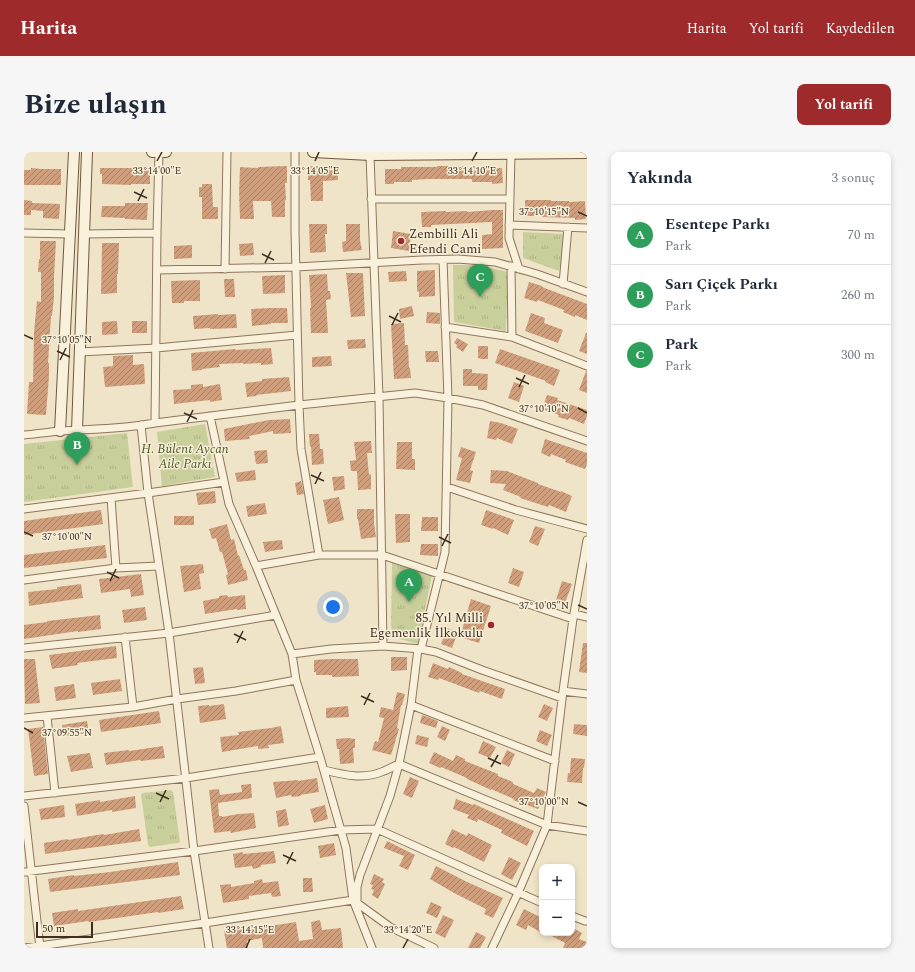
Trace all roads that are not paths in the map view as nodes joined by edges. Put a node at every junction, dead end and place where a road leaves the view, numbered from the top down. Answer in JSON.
{"nodes":[{"id":1,"x":74,"y":152,"type":"edge"},
{"id":2,"x":87,"y":152,"type":"edge"},
{"id":3,"x":152,"y":152,"type":"edge"},
{"id":4,"x":159,"y":152,"type":"edge"},
{"id":5,"x":166,"y":152,"type":"edge"},
{"id":6,"x":227,"y":152,"type":"edge"},
{"id":7,"x":294,"y":152,"type":"edge"},
{"id":8,"x":313,"y":152,"type":"edge"},
{"id":9,"x":511,"y":154,"type":"junction"},
{"id":10,"x":587,"y":154,"type":"edge"},
{"id":11,"x":370,"y":155,"type":"junction"},
{"id":12,"x":371,"y":199,"type":"junction"},
{"id":13,"x":510,"y":199,"type":"junction"},
{"id":14,"x":509,"y":225,"type":"junction"},
{"id":15,"x":568,"y":227,"type":"junction"},
{"id":16,"x":587,"y":228,"type":"edge"},
{"id":17,"x":157,"y":232,"type":"junction"},
{"id":18,"x":24,"y":233,"type":"edge"},
{"id":19,"x":70,"y":234,"type":"junction"},
{"id":20,"x":84,"y":234,"type":"junction"},
{"id":21,"x":443,"y":260,"type":"junction"},
{"id":22,"x":374,"y":263,"type":"junction"},
{"id":23,"x":511,"y":266,"type":"junction"},
{"id":24,"x":296,"y":267,"type":"junction"},
{"id":25,"x":225,"y":269,"type":"junction"},
{"id":26,"x":519,"y":269,"type":"junction"},
{"id":27,"x":157,"y":270,"type":"junction"},
{"id":28,"x":563,"y":284,"type":"junction"},
{"id":29,"x":587,"y":292,"type":"edge"},
{"id":30,"x":445,"y":327,"type":"junction"},
{"id":31,"x":297,"y":335,"type":"junction"},
{"id":32,"x":512,"y":337,"type":"junction"},
{"id":33,"x":156,"y":348,"type":"junction"},
{"id":34,"x":80,"y":352,"type":"junction"},
{"id":35,"x":587,"y":366,"type":"edge"},
{"id":36,"x":379,"y":397,"type":"junction"},
{"id":37,"x":448,"y":398,"type":"junction"},
{"id":38,"x":299,"y":405,"type":"junction"},
{"id":39,"x":210,"y":416,"type":"junction"},
{"id":40,"x":155,"y":423,"type":"junction"},
{"id":41,"x":141,"y":426,"type":"junction"},
{"id":42,"x":60,"y":431,"type":"junction"},
{"id":43,"x":77,"y":431,"type":"junction"},
{"id":44,"x":24,"y":436,"type":"edge"},
{"id":45,"x":587,"y":441,"type":"edge"},
{"id":46,"x":224,"y":482,"type":"junction"},
{"id":47,"x":447,"y":486,"type":"junction"},
{"id":48,"x":148,"y":494,"type":"junction"},
{"id":49,"x":111,"y":498,"type":"junction"},
{"id":50,"x":24,"y":509,"type":"edge"},
{"id":51,"x":587,"y":529,"type":"edge"},
{"id":52,"x":587,"y":540,"type":"edge"},
{"id":53,"x":319,"y":555,"type":"junction"},
{"id":54,"x":382,"y":555,"type":"junction"},
{"id":55,"x":159,"y":566,"type":"junction"},
{"id":56,"x":256,"y":566,"type":"junction"},
{"id":57,"x":116,"y":568,"type":"junction"},
{"id":58,"x":440,"y":574,"type":"junction"},
{"id":59,"x":24,"y":580,"type":"edge"},
{"id":60,"x":276,"y":615,"type":"junction"},
{"id":61,"x":573,"y":616,"type":"junction"},
{"id":62,"x":587,"y":617,"type":"edge"},
{"id":63,"x":169,"y":633,"type":"junction"},
{"id":64,"x":125,"y":637,"type":"junction"},
{"id":65,"x":383,"y":646,"type":"junction"},
{"id":66,"x":24,"y":648,"type":"edge"},
{"id":67,"x":420,"y":649,"type":"junction"},
{"id":68,"x":292,"y":654,"type":"junction"},
{"id":69,"x":296,"y":680,"type":"junction"},
{"id":70,"x":562,"y":694,"type":"junction"},
{"id":71,"x":587,"y":694,"type":"edge"},
{"id":72,"x":176,"y":699,"type":"junction"},
{"id":73,"x":411,"y":705,"type":"junction"},
{"id":74,"x":133,"y":707,"type":"junction"},
{"id":75,"x":47,"y":716,"type":"junction"},
{"id":76,"x":24,"y":718,"type":"edge"},
{"id":77,"x":320,"y":757,"type":"junction"},
{"id":78,"x":555,"y":762,"type":"junction"},
{"id":79,"x":399,"y":764,"type":"junction"},
{"id":80,"x":324,"y":770,"type":"junction"},
{"id":81,"x":186,"y":778,"type":"junction"},
{"id":82,"x":55,"y":793,"type":"junction"},
{"id":83,"x":24,"y":796,"type":"edge"},
{"id":84,"x":24,"y":806,"type":"edge"},
{"id":85,"x":547,"y":825,"type":"junction"},
{"id":86,"x":341,"y":830,"type":"junction"},
{"id":87,"x":377,"y":830,"type":"junction"},
{"id":88,"x":587,"y":831,"type":"edge"},
{"id":89,"x":194,"y":851,"type":"junction"},
{"id":90,"x":28,"y":871,"type":"edge"},
{"id":91,"x":518,"y":893,"type":"junction"},
{"id":92,"x":355,"y":902,"type":"junction"},
{"id":93,"x":539,"y":902,"type":"edge"},
{"id":94,"x":575,"y":917,"type":"edge"},
{"id":95,"x":587,"y":921,"type":"edge"},
{"id":96,"x":205,"y":923,"type":"junction"},
{"id":97,"x":40,"y":947,"type":"edge"},
{"id":98,"x":24,"y":948,"type":"edge"},
{"id":99,"x":209,"y":948,"type":"edge"},
{"id":100,"x":372,"y":948,"type":"edge"},
{"id":101,"x":434,"y":948,"type":"edge"},
{"id":102,"x":492,"y":948,"type":"edge"}],
"edges":[{"from":1,"to":19,"type":"main road"},
{"from":2,"to":20,"type":"main road"},
{"from":3,"to":4,"type":"main road"},
{"from":4,"to":5,"type":"main road"},
{"from":4,"to":17,"type":"street"},
{"from":6,"to":25,"type":"street"},
{"from":7,"to":24,"type":"street"},
{"from":8,"to":11,"type":"main road"},
{"from":9,"to":10,"type":"main road"},
{"from":9,"to":11,"type":"main road"},
{"from":9,"to":13,"type":"street"},
{"from":11,"to":12,"type":"street"},
{"from":12,"to":13,"type":"street"},
{"from":12,"to":22,"type":"street"},
{"from":13,"to":14,"type":"street"},
{"from":14,"to":15,"type":"street"},
{"from":14,"to":26,"type":"street"},
{"from":15,"to":16,"type":"street"},
{"from":15,"to":28,"type":"street"},
{"from":17,"to":20,"type":"street"},
{"from":17,"to":27,"type":"street"},
{"from":18,"to":19,"type":"street"},
{"from":19,"to":42,"type":"main road"},
{"from":20,"to":34,"type":"main road"},
{"from":21,"to":22,"type":"street"},
{"from":21,"to":23,"type":"street"},
{"from":21,"to":30,"type":"street"},
{"from":22,"to":24,"type":"street"},
{"from":22,"to":36,"type":"street"},
{"from":23,"to":26,"type":"street"},
{"from":23,"to":32,"type":"street"},
{"from":24,"to":25,"type":"street"},
{"from":24,"to":31,"type":"street"},
{"from":25,"to":27,"type":"street"},
{"from":26,"to":28,"type":"street"},
{"from":27,"to":33,"type":"street"},
{"from":28,"to":29,"type":"street"},
{"from":30,"to":32,"type":"street"},
{"from":30,"to":37,"type":"street"},
{"from":31,"to":33,"type":"street"},
{"from":31,"to":38,"type":"street"},
{"from":32,"to":35,"type":"street"},
{"from":33,"to":34,"type":"street"},
{"from":33,"to":40,"type":"street"},
{"from":34,"to":43,"type":"main road"},
{"from":36,"to":37,"type":"street"},
{"from":36,"to":38,"type":"street"},
{"from":36,"to":54,"type":"street"},
{"from":37,"to":45,"type":"street"},
{"from":37,"to":47,"type":"street"},
{"from":38,"to":39,"type":"street"},
{"from":38,"to":53,"type":"street"},
{"from":39,"to":40,"type":"street"},
{"from":39,"to":46,"type":"street"},
{"from":40,"to":41,"type":"street"},
{"from":41,"to":43,"type":"street"},
{"from":41,"to":48,"type":"street"},
{"from":42,"to":43,"type":"street"},
{"from":42,"to":44,"type":"street"},
{"from":46,"to":48,"type":"street"},
{"from":46,"to":56,"type":"street"},
{"from":47,"to":51,"type":"street"},
{"from":47,"to":58,"type":"street"},
{"from":48,"to":49,"type":"street"},
{"from":48,"to":55,"type":"street"},
{"from":49,"to":50,"type":"street"},
{"from":49,"to":57,"type":"street"},
{"from":52,"to":61,"type":"street"},
{"from":53,"to":54,"type":"street"},
{"from":53,"to":56,"type":"street"},
{"from":54,"to":58,"type":"street"},
{"from":54,"to":65,"type":"street"},
{"from":55,"to":57,"type":"street"},
{"from":55,"to":63,"type":"street"},
{"from":56,"to":60,"type":"street"},
{"from":57,"to":59,"type":"street"},
{"from":58,"to":61,"type":"street"},
{"from":58,"to":67,"type":"street"},
{"from":60,"to":63,"type":"street"},
{"from":60,"to":68,"type":"street"},
{"from":61,"to":62,"type":"street"},
{"from":61,"to":70,"type":"street"},
{"from":63,"to":64,"type":"street"},
{"from":63,"to":72,"type":"street"},
{"from":64,"to":66,"type":"street"},
{"from":64,"to":74,"type":"street"},
{"from":65,"to":67,"type":"street"},
{"from":65,"to":68,"type":"street"},
{"from":67,"to":70,"type":"street"},
{"from":67,"to":73,"type":"street"},
{"from":68,"to":69,"type":"street"},
{"from":69,"to":72,"type":"street"},
{"from":69,"to":77,"type":"street"},
{"from":70,"to":71,"type":"street"},
{"from":70,"to":78,"type":"street"},
{"from":72,"to":74,"type":"street"},
{"from":72,"to":81,"type":"street"},
{"from":73,"to":78,"type":"street"},
{"from":73,"to":79,"type":"street"},
{"from":74,"to":75,"type":"street"},
{"from":75,"to":76,"type":"street"},
{"from":75,"to":82,"type":"street"},
{"from":77,"to":80,"type":"street"},
{"from":77,"to":81,"type":"street"},
{"from":78,"to":85,"type":"street"},
{"from":79,"to":80,"type":"street"},
{"from":79,"to":85,"type":"street"},
{"from":79,"to":87,"type":"street"},
{"from":80,"to":86,"type":"street"},
{"from":81,"to":82,"type":"street"},
{"from":81,"to":89,"type":"street"},
{"from":82,"to":83,"type":"street"},
{"from":84,"to":90,"type":"street"},
{"from":85,"to":88,"type":"street"},
{"from":85,"to":91,"type":"street"},
{"from":86,"to":87,"type":"street"},
{"from":86,"to":89,"type":"street"},
{"from":86,"to":92,"type":"street"},
{"from":87,"to":91,"type":"street"},
{"from":87,"to":92,"type":"street"},
{"from":89,"to":90,"type":"street"},
{"from":89,"to":96,"type":"street"},
{"from":90,"to":97,"type":"street"},
{"from":91,"to":93,"type":"street"},
{"from":91,"to":102,"type":"street"},
{"from":92,"to":96,"type":"street"},
{"from":92,"to":100,"type":"street"},
{"from":92,"to":101,"type":"street"},
{"from":94,"to":95,"type":"street"},
{"from":96,"to":97,"type":"street"},
{"from":96,"to":99,"type":"street"},
{"from":97,"to":98,"type":"street"}]}
